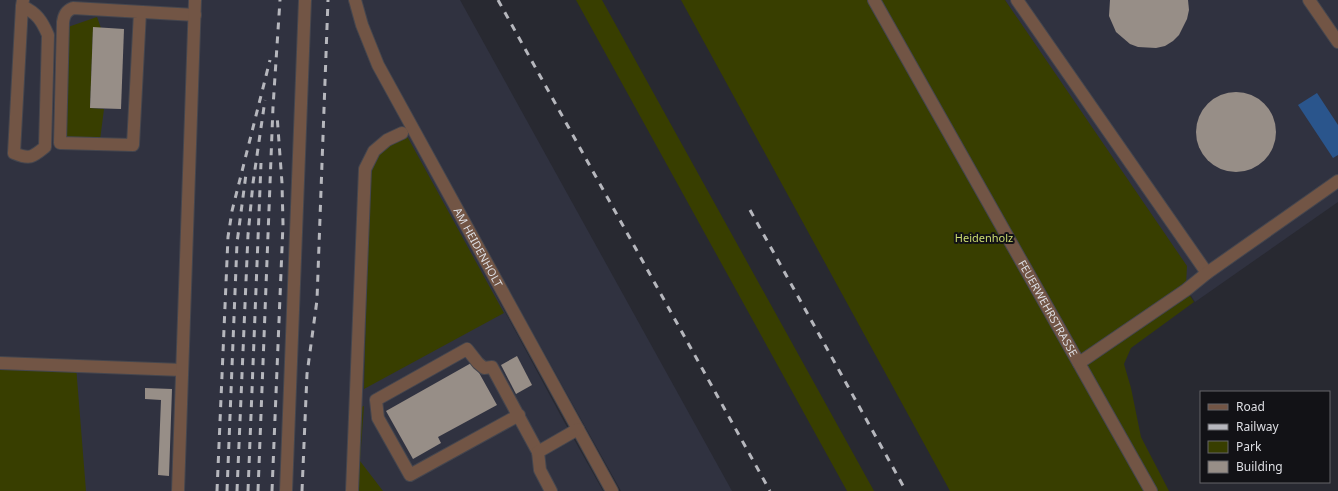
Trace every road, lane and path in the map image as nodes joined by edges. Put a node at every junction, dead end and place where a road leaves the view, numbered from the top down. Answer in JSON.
{"nodes":[{"id":1,"x":195,"y":0,"type":"edge"},
{"id":2,"x":305,"y":0,"type":"edge"},
{"id":3,"x":355,"y":0,"type":"edge"},
{"id":4,"x":874,"y":0,"type":"edge"},
{"id":5,"x":1017,"y":0,"type":"edge"},
{"id":6,"x":1309,"y":0,"type":"edge"},
{"id":7,"x":23,"y":3,"type":"edge"},
{"id":8,"x":140,"y":12,"type":"junction"},
{"id":9,"x":195,"y":15,"type":"junction"},
{"id":10,"x":1338,"y":42,"type":"edge"},
{"id":11,"x":402,"y":133,"type":"dead end"},
{"id":12,"x":1338,"y":181,"type":"edge"},
{"id":13,"x":1207,"y":273,"type":"junction"},
{"id":14,"x":0,"y":363,"type":"edge"},
{"id":15,"x":1079,"y":363,"type":"junction"},
{"id":16,"x":182,"y":370,"type":"junction"},
{"id":17,"x":519,"y":415,"type":"junction"},
{"id":18,"x":578,"y":429,"type":"junction"},
{"id":19,"x":538,"y":452,"type":"junction"},
{"id":20,"x":178,"y":491,"type":"edge"},
{"id":21,"x":286,"y":491,"type":"edge"},
{"id":22,"x":352,"y":491,"type":"edge"},
{"id":23,"x":552,"y":491,"type":"edge"},
{"id":24,"x":612,"y":491,"type":"edge"},
{"id":25,"x":1151,"y":491,"type":"edge"}],
"edges":[{"from":1,"to":9,"type":"street"},
{"from":2,"to":21,"type":"street"},
{"from":3,"to":18,"type":"street","name":"AM HEIDENHOLT"},
{"from":4,"to":15,"type":"street","name":"FEUERWEHRSTRASSE"},
{"from":5,"to":13,"type":"street"},
{"from":6,"to":10,"type":"street"},
{"from":7,"to":7,"type":"street"},
{"from":8,"to":8,"type":"street"},
{"from":8,"to":9,"type":"street"},
{"from":9,"to":16,"type":"street"},
{"from":11,"to":22,"type":"street"},
{"from":12,"to":13,"type":"street"},
{"from":13,"to":15,"type":"street"},
{"from":14,"to":16,"type":"street"},
{"from":15,"to":25,"type":"street","name":"FEUERWEHRSTRASSE"},
{"from":16,"to":20,"type":"street"},
{"from":17,"to":17,"type":"street"},
{"from":17,"to":19,"type":"street"},
{"from":18,"to":19,"type":"street"},
{"from":18,"to":24,"type":"street","name":"AM HEIDENHOLT"},
{"from":19,"to":23,"type":"street"}]}
